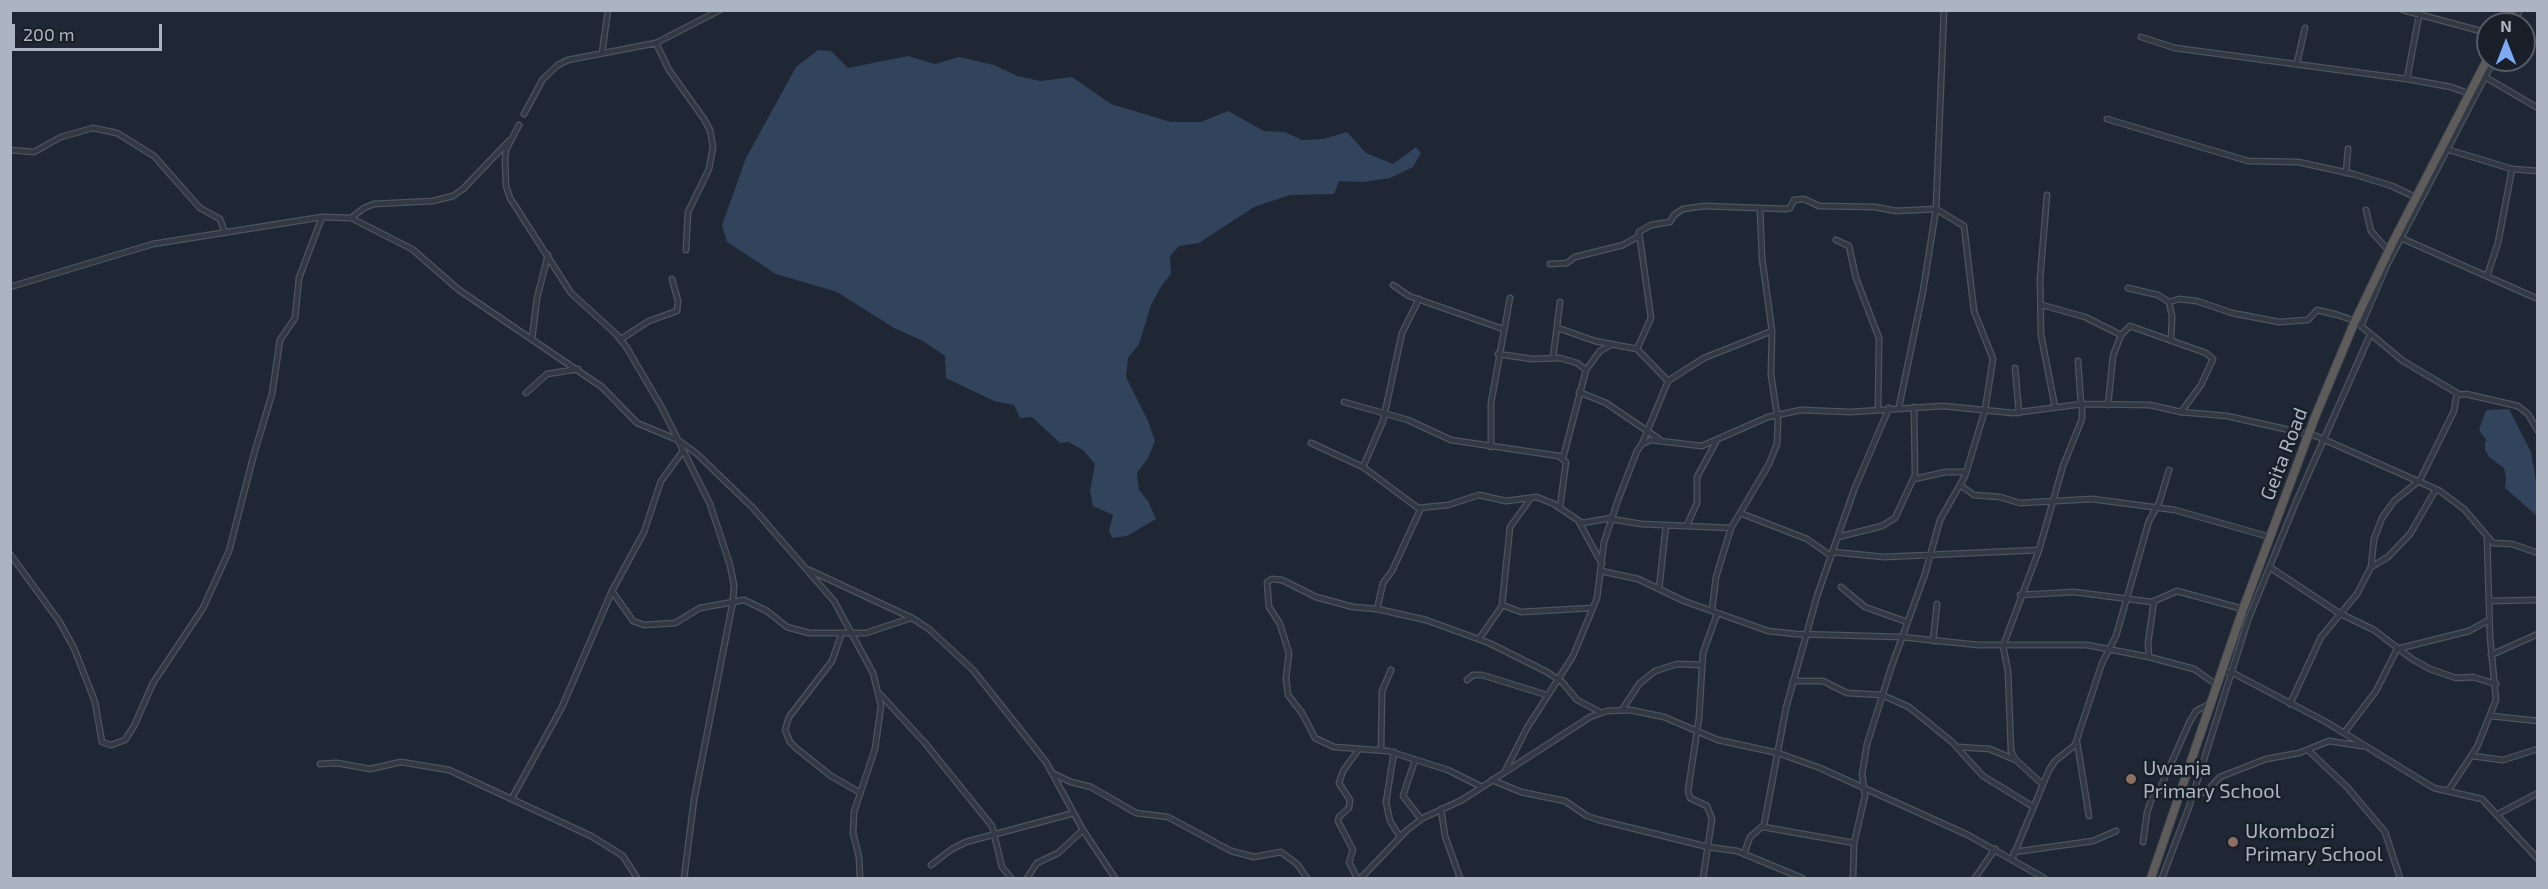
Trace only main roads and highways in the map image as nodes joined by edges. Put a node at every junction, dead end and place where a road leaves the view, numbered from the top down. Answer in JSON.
{"nodes":[{"id":1,"x":2481,"y":72,"type":"edge"},
{"id":2,"x":2151,"y":879,"type":"edge"}],
"edges":[{"from":1,"to":2,"type":"highway","name":"Geita Road"}]}
